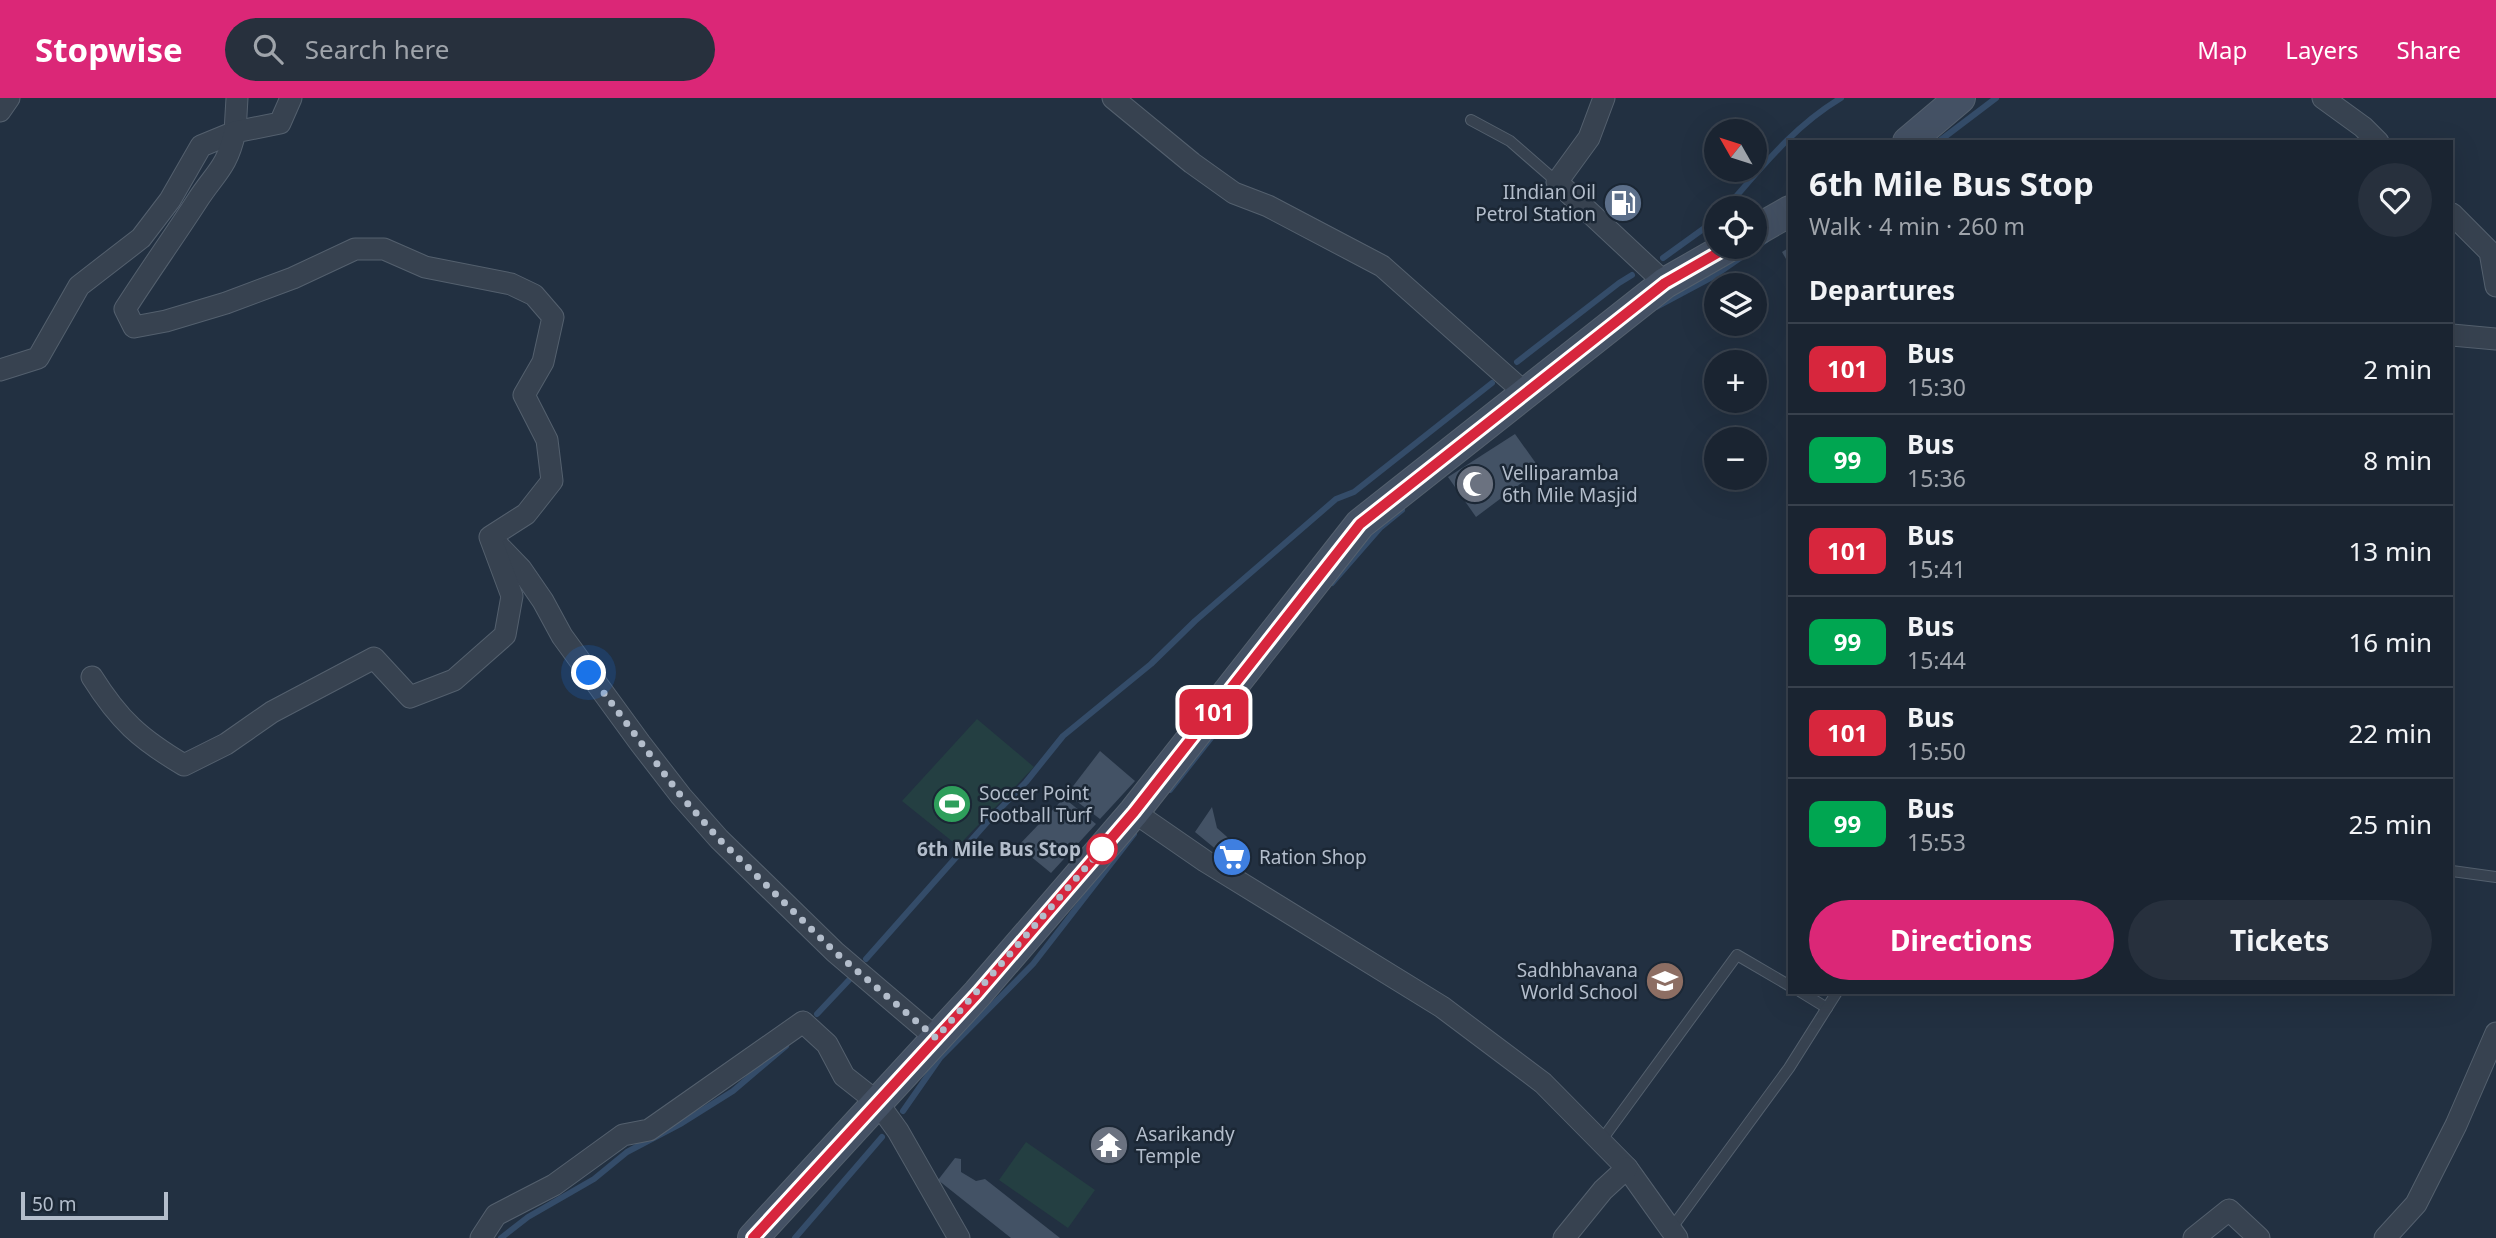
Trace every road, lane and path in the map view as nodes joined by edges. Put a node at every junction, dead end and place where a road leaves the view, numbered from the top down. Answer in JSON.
{"nodes":[{"id":1,"x":9,"y":98,"type":"edge"},
{"id":2,"x":237,"y":98,"type":"edge"},
{"id":3,"x":291,"y":98,"type":"edge"},
{"id":4,"x":1112,"y":98,"type":"edge"},
{"id":5,"x":1604,"y":98,"type":"edge"},
{"id":6,"x":1960,"y":98,"type":"edge"},
{"id":7,"x":2323,"y":98,"type":"edge"},
{"id":8,"x":0,"y":111,"type":"edge"},
{"id":9,"x":1471,"y":120,"type":"dead end"},
{"id":10,"x":235,"y":132,"type":"junction"},
{"id":11,"x":1910,"y":140,"type":"edge"},
{"id":12,"x":2376,"y":140,"type":"edge"},
{"id":13,"x":1557,"y":182,"type":"junction"},
{"id":14,"x":1788,"y":212,"type":"edge"},
{"id":15,"x":2453,"y":215,"type":"edge"},
{"id":16,"x":1767,"y":224,"type":"edge"},
{"id":17,"x":1707,"y":259,"type":"edge"},
{"id":18,"x":1665,"y":283,"type":"junction"},
{"id":19,"x":2496,"y":286,"type":"edge"},
{"id":20,"x":2453,"y":335,"type":"edge"},
{"id":21,"x":2496,"y":339,"type":"edge"},
{"id":22,"x":0,"y":370,"type":"edge"},
{"id":23,"x":1525,"y":393,"type":"junction"},
{"id":24,"x":490,"y":537,"type":"junction"},
{"id":25,"x":92,"y":677,"type":"dead end"},
{"id":26,"x":1134,"y":812,"type":"junction"},
{"id":27,"x":2453,"y":871,"type":"edge"},
{"id":28,"x":2496,"y":877,"type":"edge"},
{"id":29,"x":1788,"y":985,"type":"edge"},
{"id":30,"x":1804,"y":994,"type":"edge"},
{"id":31,"x":1836,"y":994,"type":"edge"},
{"id":32,"x":1827,"y":1008,"type":"junction"},
{"id":33,"x":2496,"y":1033,"type":"edge"},
{"id":34,"x":936,"y":1038,"type":"junction"},
{"id":35,"x":877,"y":1102,"type":"junction"},
{"id":36,"x":1601,"y":1141,"type":"junction"},
{"id":37,"x":1627,"y":1168,"type":"junction"},
{"id":38,"x":1674,"y":1234,"type":"edge"},
{"id":39,"x":481,"y":1238,"type":"edge"},
{"id":40,"x":753,"y":1238,"type":"edge"},
{"id":41,"x":958,"y":1238,"type":"edge"},
{"id":42,"x":1564,"y":1238,"type":"edge"},
{"id":43,"x":2194,"y":1238,"type":"edge"},
{"id":44,"x":2259,"y":1238,"type":"edge"},
{"id":45,"x":2385,"y":1238,"type":"edge"}],
"edges":[{"from":1,"to":8,"type":"street"},
{"from":2,"to":10,"type":"street"},
{"from":3,"to":10,"type":"street"},
{"from":4,"to":23,"type":"street"},
{"from":5,"to":13,"type":"street"},
{"from":6,"to":11,"type":"main road"},
{"from":7,"to":12,"type":"street"},
{"from":9,"to":13,"type":"lane"},
{"from":10,"to":22,"type":"street"},
{"from":10,"to":24,"type":"street"},
{"from":13,"to":18,"type":"street"},
{"from":14,"to":16,"type":"main road"},
{"from":15,"to":19,"type":"street"},
{"from":17,"to":18,"type":"main road"},
{"from":18,"to":23,"type":"main road"},
{"from":20,"to":21,"type":"street"},
{"from":23,"to":26,"type":"main road"},
{"from":24,"to":25,"type":"street"},
{"from":24,"to":34,"type":"street"},
{"from":26,"to":34,"type":"main road"},
{"from":26,"to":36,"type":"street"},
{"from":27,"to":28,"type":"lane"},
{"from":29,"to":36,"type":"lane"},
{"from":30,"to":32,"type":"lane"},
{"from":31,"to":32,"type":"lane"},
{"from":32,"to":38,"type":"lane"},
{"from":33,"to":45,"type":"street"},
{"from":34,"to":35,"type":"main road"},
{"from":35,"to":39,"type":"street"},
{"from":35,"to":40,"type":"main road"},
{"from":35,"to":41,"type":"street"},
{"from":36,"to":37,"type":"street"},
{"from":37,"to":38,"type":"street"},
{"from":37,"to":42,"type":"street"},
{"from":43,"to":44,"type":"street"}]}
